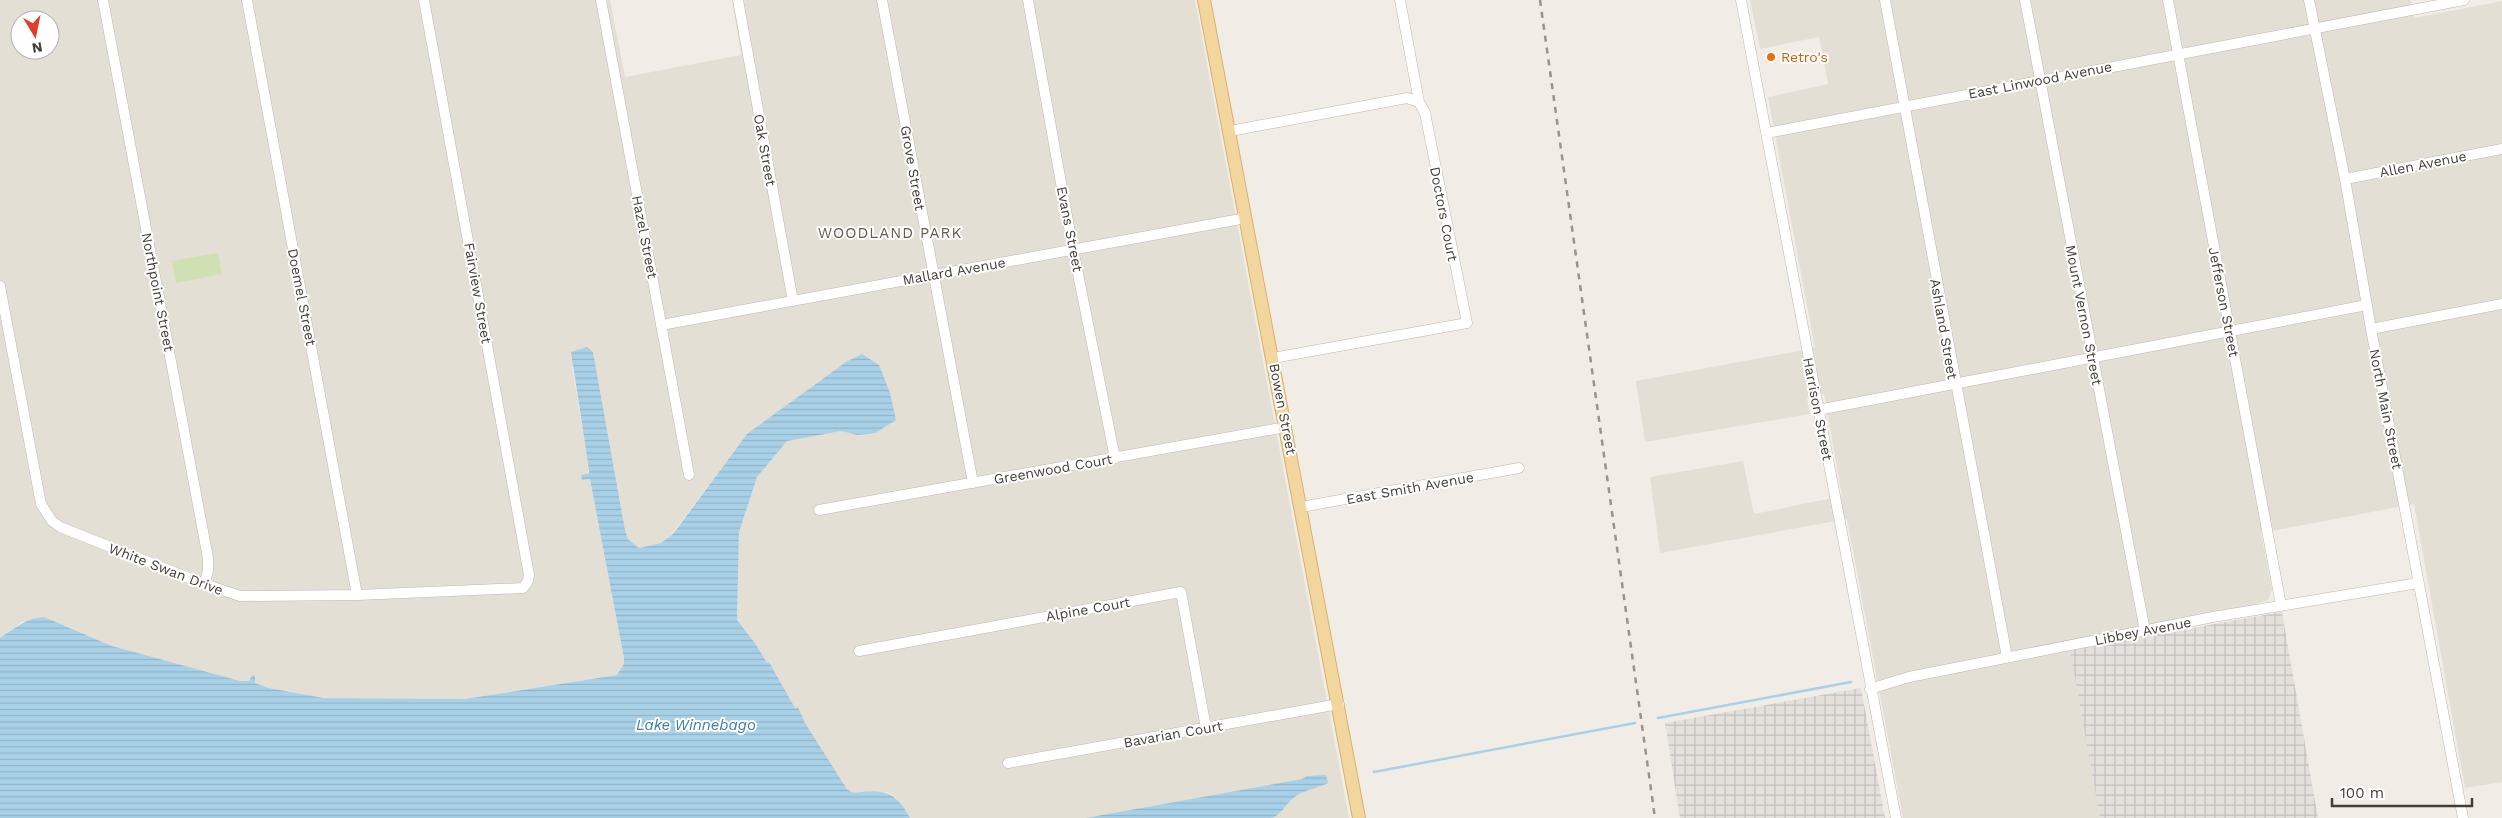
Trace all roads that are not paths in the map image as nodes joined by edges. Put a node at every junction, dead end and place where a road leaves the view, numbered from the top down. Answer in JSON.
{"nodes":[{"id":1,"x":103,"y":0,"type":"edge"},
{"id":2,"x":247,"y":0,"type":"edge"},
{"id":3,"x":424,"y":0,"type":"edge"},
{"id":4,"x":600,"y":0,"type":"edge"},
{"id":5,"x":738,"y":0,"type":"edge"},
{"id":6,"x":882,"y":0,"type":"edge"},
{"id":7,"x":1028,"y":0,"type":"edge"},
{"id":8,"x":1204,"y":0,"type":"edge"},
{"id":9,"x":1400,"y":0,"type":"edge"},
{"id":10,"x":1741,"y":0,"type":"edge"},
{"id":11,"x":1885,"y":0,"type":"edge"},
{"id":12,"x":2025,"y":0,"type":"edge"},
{"id":13,"x":2168,"y":0,"type":"edge"},
{"id":14,"x":2309,"y":0,"type":"edge"},
{"id":15,"x":2464,"y":0,"type":"edge"},
{"id":16,"x":2314,"y":29,"type":"junction"},
{"id":17,"x":2177,"y":54,"type":"junction"},
{"id":18,"x":2040,"y":79,"type":"junction"},
{"id":19,"x":1419,"y":102,"type":"junction"},
{"id":20,"x":1904,"y":106,"type":"junction"},
{"id":21,"x":1230,"y":131,"type":"junction"},
{"id":22,"x":1767,"y":134,"type":"junction"},
{"id":23,"x":2502,"y":149,"type":"edge"},
{"id":24,"x":2345,"y":179,"type":"junction"},
{"id":25,"x":1246,"y":218,"type":"junction"},
{"id":26,"x":1073,"y":249,"type":"junction"},
{"id":27,"x":933,"y":275,"type":"junction"},
{"id":28,"x":0,"y":286,"type":"edge"},
{"id":29,"x":793,"y":301,"type":"junction"},
{"id":30,"x":2502,"y":304,"type":"edge"},
{"id":31,"x":2367,"y":305,"type":"junction"},
{"id":32,"x":661,"y":325,"type":"junction"},
{"id":33,"x":2371,"y":329,"type":"junction"},
{"id":34,"x":2230,"y":331,"type":"junction"},
{"id":35,"x":2092,"y":356,"type":"junction"},
{"id":36,"x":1273,"y":358,"type":"junction"},
{"id":37,"x":1954,"y":383,"type":"junction"},
{"id":38,"x":1818,"y":410,"type":"junction"},
{"id":39,"x":1286,"y":427,"type":"junction"},
{"id":40,"x":1115,"y":458,"type":"junction"},
{"id":41,"x":1519,"y":468,"type":"dead end"},
{"id":42,"x":690,"y":475,"type":"dead end"},
{"id":43,"x":973,"y":483,"type":"junction"},
{"id":44,"x":1301,"y":507,"type":"junction"},
{"id":45,"x":819,"y":510,"type":"dead end"},
{"id":46,"x":2418,"y":583,"type":"junction"},
{"id":47,"x":204,"y":584,"type":"junction"},
{"id":48,"x":526,"y":585,"type":"joint"},
{"id":49,"x":357,"y":594,"type":"junction"},
{"id":50,"x":2281,"y":605,"type":"junction"},
{"id":51,"x":2144,"y":631,"type":"junction"},
{"id":52,"x":859,"y":651,"type":"dead end"},
{"id":53,"x":2007,"y":657,"type":"junction"},
{"id":54,"x":1870,"y":689,"type":"junction"},
{"id":55,"x":1339,"y":704,"type":"junction"},
{"id":56,"x":1206,"y":728,"type":"junction"},
{"id":57,"x":1008,"y":763,"type":"dead end"},
{"id":58,"x":1359,"y":818,"type":"edge"},
{"id":59,"x":1896,"y":818,"type":"edge"},
{"id":60,"x":2464,"y":818,"type":"edge"}],
"edges":[{"from":1,"to":47,"type":"street","name":"Northpoint Street"},
{"from":2,"to":49,"type":"street","name":"Doemel Street"},
{"from":3,"to":48,"type":"street","name":"Fairview Street"},
{"from":4,"to":32,"type":"street","name":"Hazel Street"},
{"from":5,"to":29,"type":"street","name":"Oak Street"},
{"from":6,"to":27,"type":"street","name":"Grove Street"},
{"from":7,"to":26,"type":"street","name":"Evans Street"},
{"from":8,"to":21,"type":"main road","name":"Bowen Street"},
{"from":9,"to":19,"type":"street"},
{"from":10,"to":22,"type":"street","name":"Harrison Street"},
{"from":11,"to":20,"type":"street","name":"Ashland Street"},
{"from":12,"to":18,"type":"street","name":"Mount Vernon Street"},
{"from":13,"to":17,"type":"street","name":"Jefferson Street"},
{"from":14,"to":16,"type":"street","name":"North Main Street"},
{"from":15,"to":16,"type":"street","name":"East Linwood Avenue"},
{"from":16,"to":17,"type":"street","name":"East Linwood Avenue"},
{"from":16,"to":24,"type":"street","name":"North Main Street"},
{"from":17,"to":18,"type":"street","name":"East Linwood Avenue"},
{"from":17,"to":34,"type":"street","name":"Jefferson Street"},
{"from":18,"to":20,"type":"street","name":"East Linwood Avenue"},
{"from":18,"to":35,"type":"street","name":"Mount Vernon Street"},
{"from":19,"to":21,"type":"street"},
{"from":19,"to":36,"type":"street","name":"Doctors Court"},
{"from":20,"to":22,"type":"street","name":"East Linwood Avenue"},
{"from":20,"to":37,"type":"street","name":"Ashland Street"},
{"from":21,"to":25,"type":"main road","name":"Bowen Street"},
{"from":22,"to":38,"type":"street","name":"Harrison Street"},
{"from":23,"to":24,"type":"street","name":"Allen Avenue"},
{"from":24,"to":31,"type":"street","name":"North Main Street"},
{"from":25,"to":26,"type":"street","name":"Mallard Avenue"},
{"from":25,"to":36,"type":"main road","name":"Bowen Street"},
{"from":26,"to":27,"type":"street","name":"Mallard Avenue"},
{"from":26,"to":40,"type":"street","name":"Evans Street"},
{"from":27,"to":29,"type":"street","name":"Mallard Avenue"},
{"from":27,"to":43,"type":"street","name":"Grove Street"},
{"from":28,"to":47,"type":"street","name":"White Swan Drive"},
{"from":29,"to":32,"type":"street","name":"Mallard Avenue"},
{"from":30,"to":33,"type":"street"},
{"from":31,"to":33,"type":"street","name":"North Main Street"},
{"from":31,"to":34,"type":"street"},
{"from":32,"to":42,"type":"street","name":"Hazel Street"},
{"from":33,"to":46,"type":"street","name":"North Main Street"},
{"from":34,"to":35,"type":"street"},
{"from":34,"to":50,"type":"street","name":"Jefferson Street"},
{"from":35,"to":37,"type":"street"},
{"from":35,"to":51,"type":"street","name":"Mount Vernon Street"},
{"from":36,"to":39,"type":"main road","name":"Bowen Street"},
{"from":37,"to":38,"type":"street"},
{"from":37,"to":53,"type":"street","name":"Ashland Street"},
{"from":38,"to":54,"type":"street","name":"Harrison Street"},
{"from":39,"to":40,"type":"street","name":"Greenwood Court"},
{"from":39,"to":44,"type":"main road","name":"Bowen Street"},
{"from":40,"to":43,"type":"street","name":"Greenwood Court"},
{"from":41,"to":44,"type":"street","name":"East Smith Avenue"},
{"from":43,"to":45,"type":"street","name":"Greenwood Court"},
{"from":44,"to":55,"type":"main road","name":"Bowen Street"},
{"from":46,"to":50,"type":"street","name":"Libbey Avenue"},
{"from":46,"to":60,"type":"street","name":"North Main Street"},
{"from":47,"to":49,"type":"street","name":"White Swan Drive"},
{"from":48,"to":49,"type":"street","name":"White Swan Drive"},
{"from":50,"to":51,"type":"street","name":"Libbey Avenue"},
{"from":51,"to":53,"type":"street","name":"Libbey Avenue"},
{"from":52,"to":56,"type":"street","name":"Alpine Court"},
{"from":53,"to":54,"type":"street","name":"Libbey Avenue"},
{"from":54,"to":59,"type":"street","name":"Harrison Street"},
{"from":55,"to":56,"type":"street","name":"Bavarian Court"},
{"from":55,"to":58,"type":"main road","name":"Bowen Street"},
{"from":56,"to":57,"type":"street","name":"Bavarian Court"}]}
